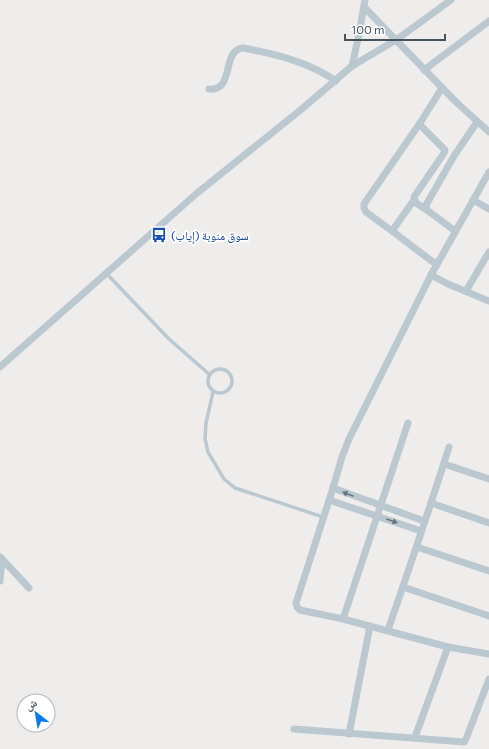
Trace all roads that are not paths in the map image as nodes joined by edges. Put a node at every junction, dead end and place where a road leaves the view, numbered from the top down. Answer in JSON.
{"nodes":[{"id":1,"x":451,"y":0,"type":"edge"},
{"id":2,"x":364,"y":4,"type":"edge"},
{"id":3,"x":489,"y":21,"type":"edge"},
{"id":4,"x":396,"y":40,"type":"junction"},
{"id":5,"x":352,"y":66,"type":"junction"},
{"id":6,"x":424,"y":70,"type":"junction"},
{"id":7,"x":336,"y":81,"type":"junction"},
{"id":8,"x":442,"y":88,"type":"junction"},
{"id":9,"x":209,"y":89,"type":"dead end"},
{"id":10,"x":477,"y":122,"type":"junction"},
{"id":11,"x":420,"y":123,"type":"junction"},
{"id":12,"x":489,"y":132,"type":"edge"},
{"id":13,"x":445,"y":150,"type":"junction"},
{"id":14,"x":454,"y":156,"type":"junction"},
{"id":15,"x":489,"y":172,"type":"edge"},
{"id":16,"x":414,"y":200,"type":"junction"},
{"id":17,"x":473,"y":200,"type":"junction"},
{"id":18,"x":489,"y":209,"type":"edge"},
{"id":19,"x":427,"y":210,"type":"junction"},
{"id":20,"x":392,"y":231,"type":"junction"},
{"id":21,"x":455,"y":231,"type":"junction"},
{"id":22,"x":489,"y":252,"type":"edge"},
{"id":23,"x":436,"y":265,"type":"junction"},
{"id":24,"x":106,"y":273,"type":"junction"},
{"id":25,"x":431,"y":275,"type":"junction"},
{"id":26,"x":466,"y":292,"type":"junction"},
{"id":27,"x":489,"y":301,"type":"edge"},
{"id":28,"x":0,"y":367,"type":"edge"},
{"id":29,"x":209,"y":374,"type":"junction"},
{"id":30,"x":213,"y":392,"type":"junction"},
{"id":31,"x":408,"y":423,"type":"dead end"},
{"id":32,"x":449,"y":447,"type":"dead end"},
{"id":33,"x":444,"y":464,"type":"junction"},
{"id":34,"x":489,"y":479,"type":"edge"},
{"id":35,"x":333,"y":488,"type":"junction"},
{"id":36,"x":329,"y":500,"type":"junction"},
{"id":37,"x":431,"y":503,"type":"junction"},
{"id":38,"x":381,"y":506,"type":"junction"},
{"id":39,"x":377,"y":516,"type":"junction"},
{"id":40,"x":323,"y":517,"type":"junction"},
{"id":41,"x":424,"y":521,"type":"junction"},
{"id":42,"x":489,"y":523,"type":"edge"},
{"id":43,"x":421,"y":531,"type":"junction"},
{"id":44,"x":417,"y":547,"type":"junction"},
{"id":45,"x":1,"y":558,"type":"edge"},
{"id":46,"x":489,"y":571,"type":"edge"},
{"id":47,"x":0,"y":581,"type":"edge"},
{"id":48,"x":403,"y":587,"type":"junction"},
{"id":49,"x":29,"y":588,"type":"dead end"},
{"id":50,"x":489,"y":616,"type":"edge"},
{"id":51,"x":343,"y":619,"type":"junction"},
{"id":52,"x":370,"y":626,"type":"junction"},
{"id":53,"x":388,"y":630,"type":"junction"},
{"id":54,"x":448,"y":647,"type":"junction"},
{"id":55,"x":489,"y":653,"type":"edge"},
{"id":56,"x":489,"y":679,"type":"edge"},
{"id":57,"x":294,"y":729,"type":"dead end"},
{"id":58,"x":349,"y":734,"type":"junction"},
{"id":59,"x":415,"y":737,"type":"junction"}],
"edges":[{"from":1,"to":4,"type":"street"},
{"from":2,"to":4,"type":"street"},
{"from":2,"to":5,"type":"street"},
{"from":3,"to":6,"type":"street"},
{"from":4,"to":5,"type":"street"},
{"from":4,"to":6,"type":"street"},
{"from":5,"to":7,"type":"street"},
{"from":6,"to":8,"type":"street"},
{"from":7,"to":9,"type":"street"},
{"from":7,"to":24,"type":"street"},
{"from":8,"to":10,"type":"street"},
{"from":8,"to":11,"type":"street"},
{"from":10,"to":12,"type":"street"},
{"from":10,"to":14,"type":"street"},
{"from":11,"to":13,"type":"street"},
{"from":11,"to":20,"type":"street"},
{"from":13,"to":14,"type":"street"},
{"from":13,"to":16,"type":"street"},
{"from":14,"to":19,"type":"street"},
{"from":15,"to":17,"type":"street"},
{"from":16,"to":19,"type":"street"},
{"from":16,"to":20,"type":"street"},
{"from":17,"to":18,"type":"street"},
{"from":17,"to":21,"type":"street"},
{"from":19,"to":21,"type":"street"},
{"from":20,"to":23,"type":"street"},
{"from":21,"to":23,"type":"street"},
{"from":22,"to":26,"type":"street"},
{"from":23,"to":25,"type":"street"},
{"from":24,"to":28,"type":"street"},
{"from":24,"to":29,"type":"lane"},
{"from":25,"to":26,"type":"street"},
{"from":25,"to":35,"type":"street"},
{"from":26,"to":27,"type":"street"},
{"from":29,"to":30,"type":"lane"},
{"from":29,"to":30,"type":"lane"},
{"from":30,"to":40,"type":"lane"},
{"from":31,"to":38,"type":"street"},
{"from":32,"to":33,"type":"street"},
{"from":33,"to":34,"type":"street"},
{"from":33,"to":37,"type":"street"},
{"from":35,"to":36,"type":"street"},
{"from":38,"to":35,"type":"street","one_way":true},
{"from":36,"to":39,"type":"street"},
{"from":36,"to":40,"type":"street"},
{"from":37,"to":41,"type":"street"},
{"from":37,"to":42,"type":"street"},
{"from":38,"to":39,"type":"street"},
{"from":38,"to":41,"type":"street"},
{"from":39,"to":43,"type":"street","one_way":true},
{"from":39,"to":51,"type":"street"},
{"from":40,"to":51,"type":"street"},
{"from":41,"to":43,"type":"street"},
{"from":43,"to":44,"type":"street"},
{"from":44,"to":46,"type":"street"},
{"from":44,"to":48,"type":"street"},
{"from":45,"to":47,"type":"street"},
{"from":45,"to":49,"type":"street"},
{"from":48,"to":50,"type":"street"},
{"from":48,"to":53,"type":"street"},
{"from":51,"to":52,"type":"street"},
{"from":52,"to":53,"type":"street"},
{"from":52,"to":58,"type":"street"},
{"from":53,"to":54,"type":"street"},
{"from":54,"to":55,"type":"street"},
{"from":54,"to":59,"type":"street"},
{"from":56,"to":59,"type":"street"},
{"from":57,"to":58,"type":"street"},
{"from":58,"to":59,"type":"street"}]}
